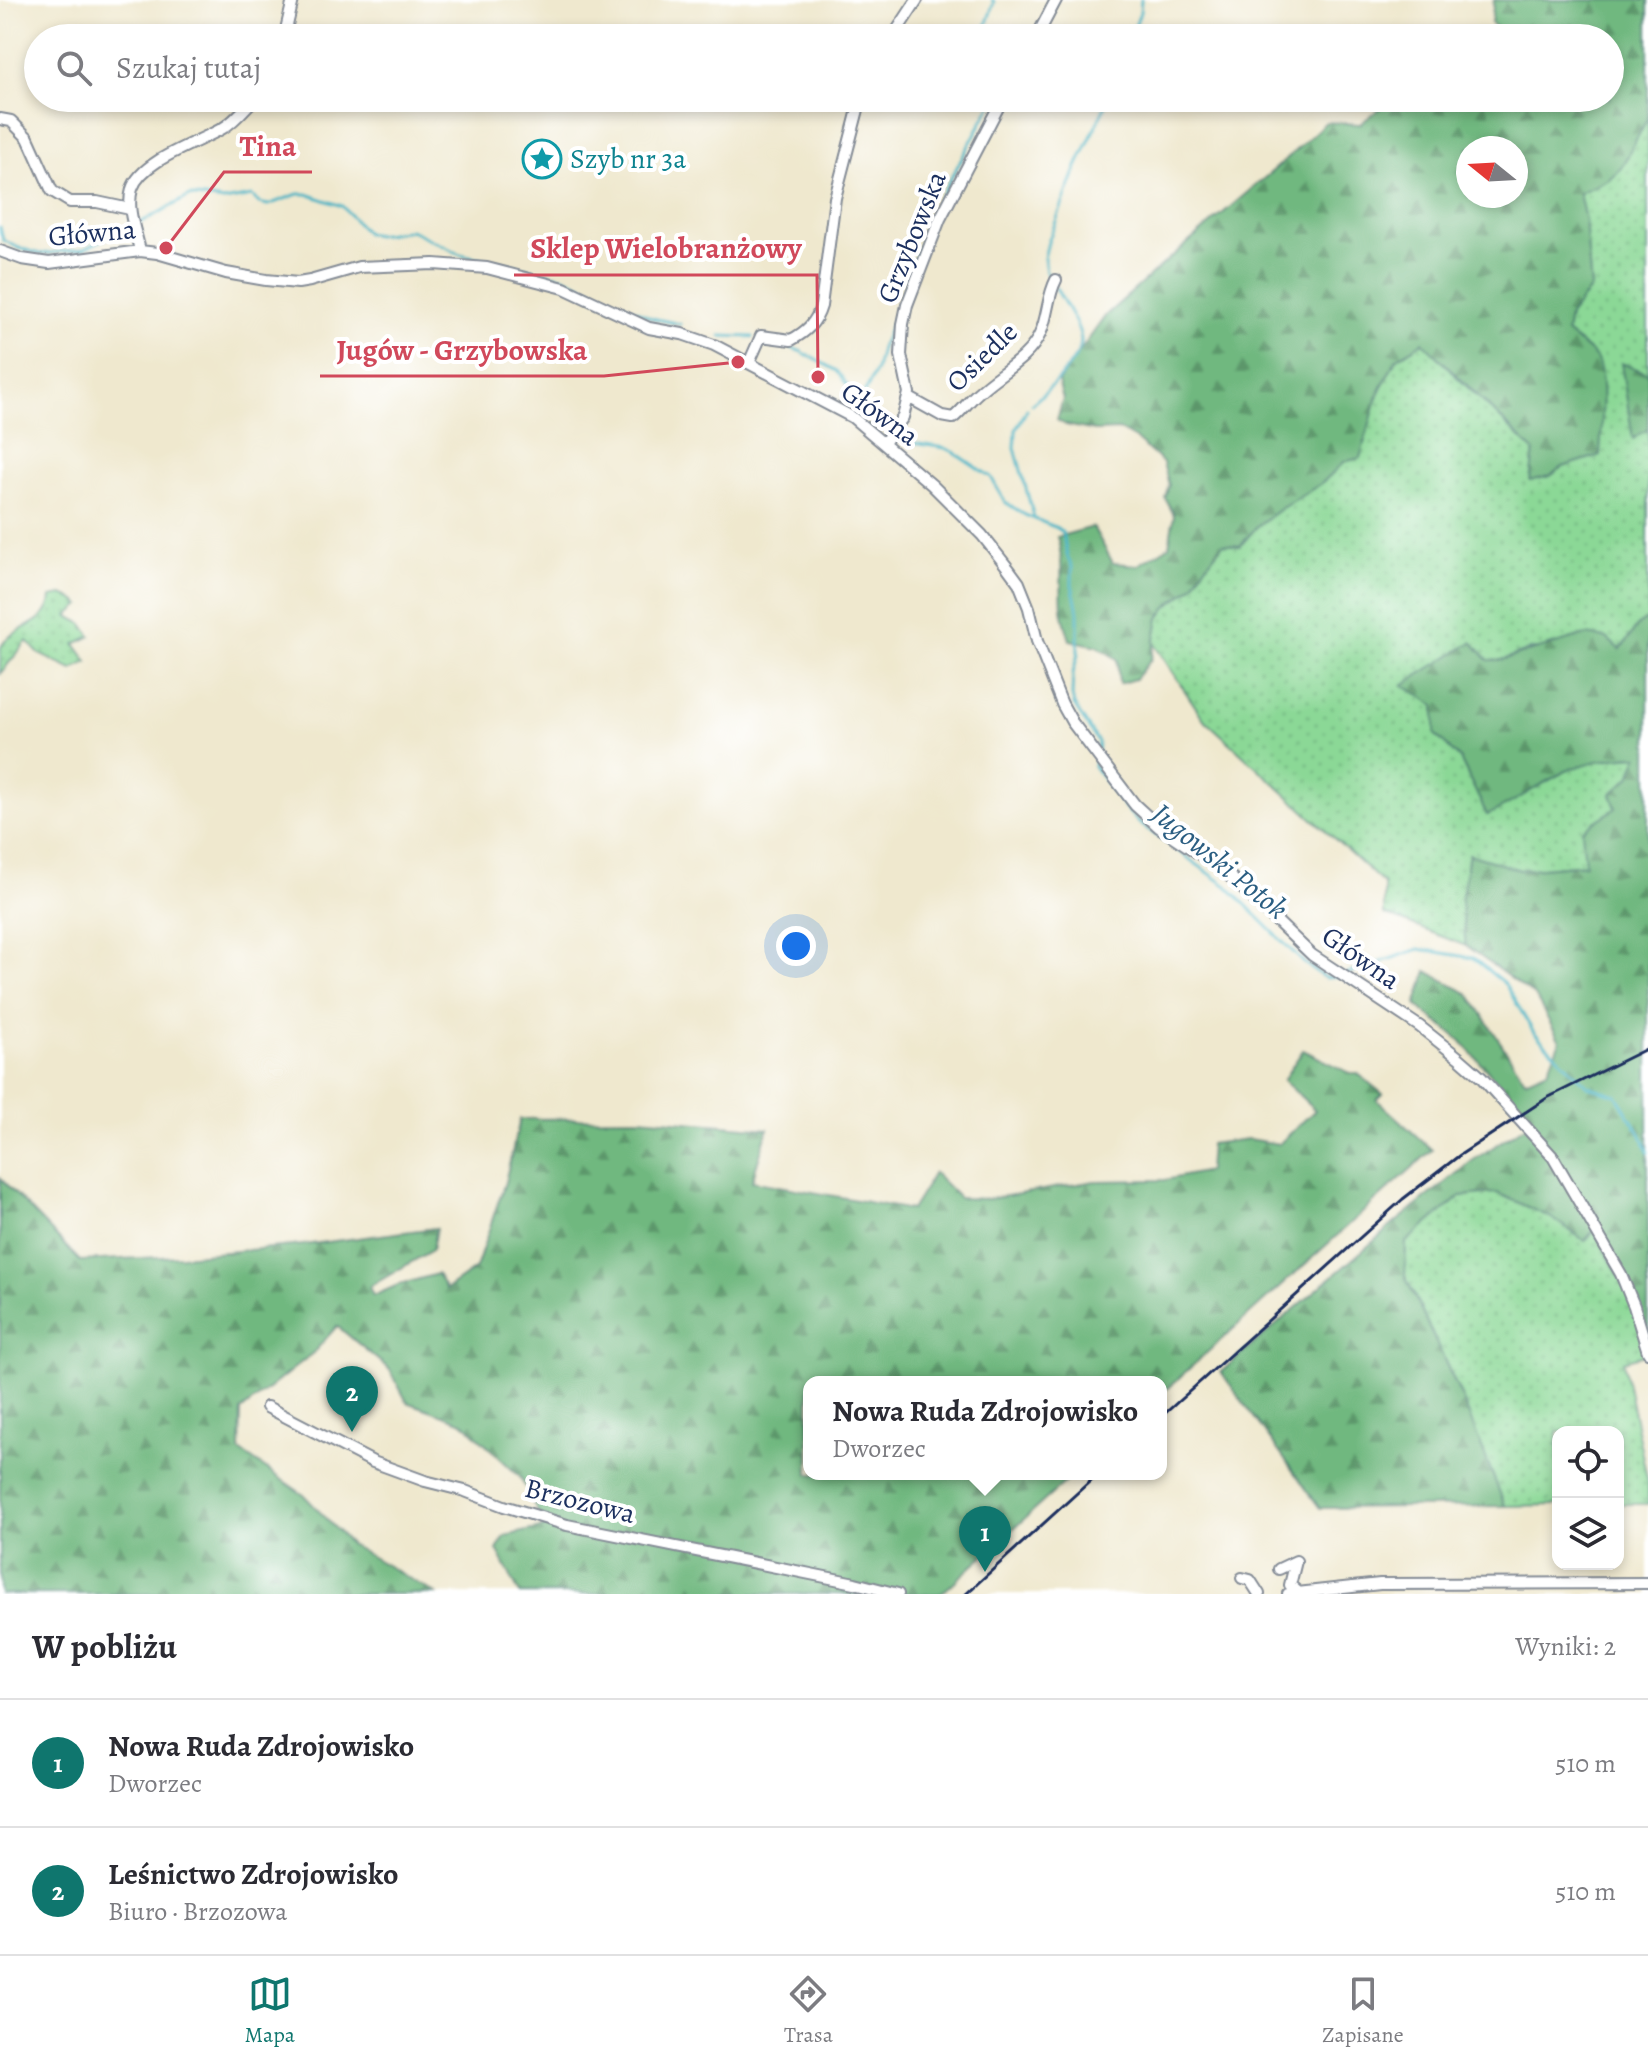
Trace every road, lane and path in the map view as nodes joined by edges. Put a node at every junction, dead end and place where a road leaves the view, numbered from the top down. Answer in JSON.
{"nodes":[{"id":1,"x":293,"y":0,"type":"edge"},
{"id":2,"x":917,"y":0,"type":"edge"},
{"id":3,"x":1052,"y":2,"type":"edge"},
{"id":4,"x":287,"y":24,"type":"edge"},
{"id":5,"x":901,"y":24,"type":"edge"},
{"id":6,"x":1042,"y":24,"type":"edge"},
{"id":7,"x":241,"y":112,"type":"edge"},
{"id":8,"x":857,"y":112,"type":"edge"},
{"id":9,"x":996,"y":112,"type":"edge"},
{"id":10,"x":0,"y":119,"type":"edge"},
{"id":11,"x":131,"y":214,"type":"junction"},
{"id":12,"x":0,"y":251,"type":"edge"},
{"id":13,"x":140,"y":251,"type":"junction"},
{"id":14,"x":1054,"y":284,"type":"dead end"},
{"id":15,"x":749,"y":363,"type":"junction"},
{"id":16,"x":908,"y":397,"type":"junction"},
{"id":17,"x":887,"y":438,"type":"junction"},
{"id":18,"x":1648,"y":1352,"type":"edge"},
{"id":19,"x":267,"y":1407,"type":"dead end"},
{"id":20,"x":1279,"y":1569,"type":"dead end"},
{"id":21,"x":1242,"y":1578,"type":"dead end"},
{"id":22,"x":1648,"y":1583,"type":"edge"},
{"id":23,"x":1332,"y":1592,"type":"edge"},
{"id":24,"x":1299,"y":1593,"type":"edge"},
{"id":25,"x":898,"y":1594,"type":"edge"},
{"id":26,"x":1259,"y":1594,"type":"edge"},
{"id":27,"x":1288,"y":1594,"type":"edge"}],
"edges":[{"from":1,"to":4,"type":"street"},
{"from":2,"to":5,"type":"street"},
{"from":3,"to":6,"type":"street"},
{"from":7,"to":11,"type":"street"},
{"from":8,"to":15,"type":"street"},
{"from":9,"to":16,"type":"street","name":"Grzybowska"},
{"from":10,"to":11,"type":"street"},
{"from":11,"to":13,"type":"street"},
{"from":12,"to":13,"type":"street","name":"Główna"},
{"from":13,"to":15,"type":"street","name":"Główna"},
{"from":14,"to":16,"type":"street","name":"Osiedle"},
{"from":15,"to":17,"type":"street","name":"Główna"},
{"from":16,"to":17,"type":"street","name":"Grzybowska"},
{"from":17,"to":18,"type":"street","name":"Główna"},
{"from":19,"to":25,"type":"street","name":"Brzozowa"},
{"from":20,"to":24,"type":"street"},
{"from":21,"to":26,"type":"street"},
{"from":22,"to":23,"type":"street"},
{"from":23,"to":24,"type":"street"},
{"from":24,"to":27,"type":"street"}]}
